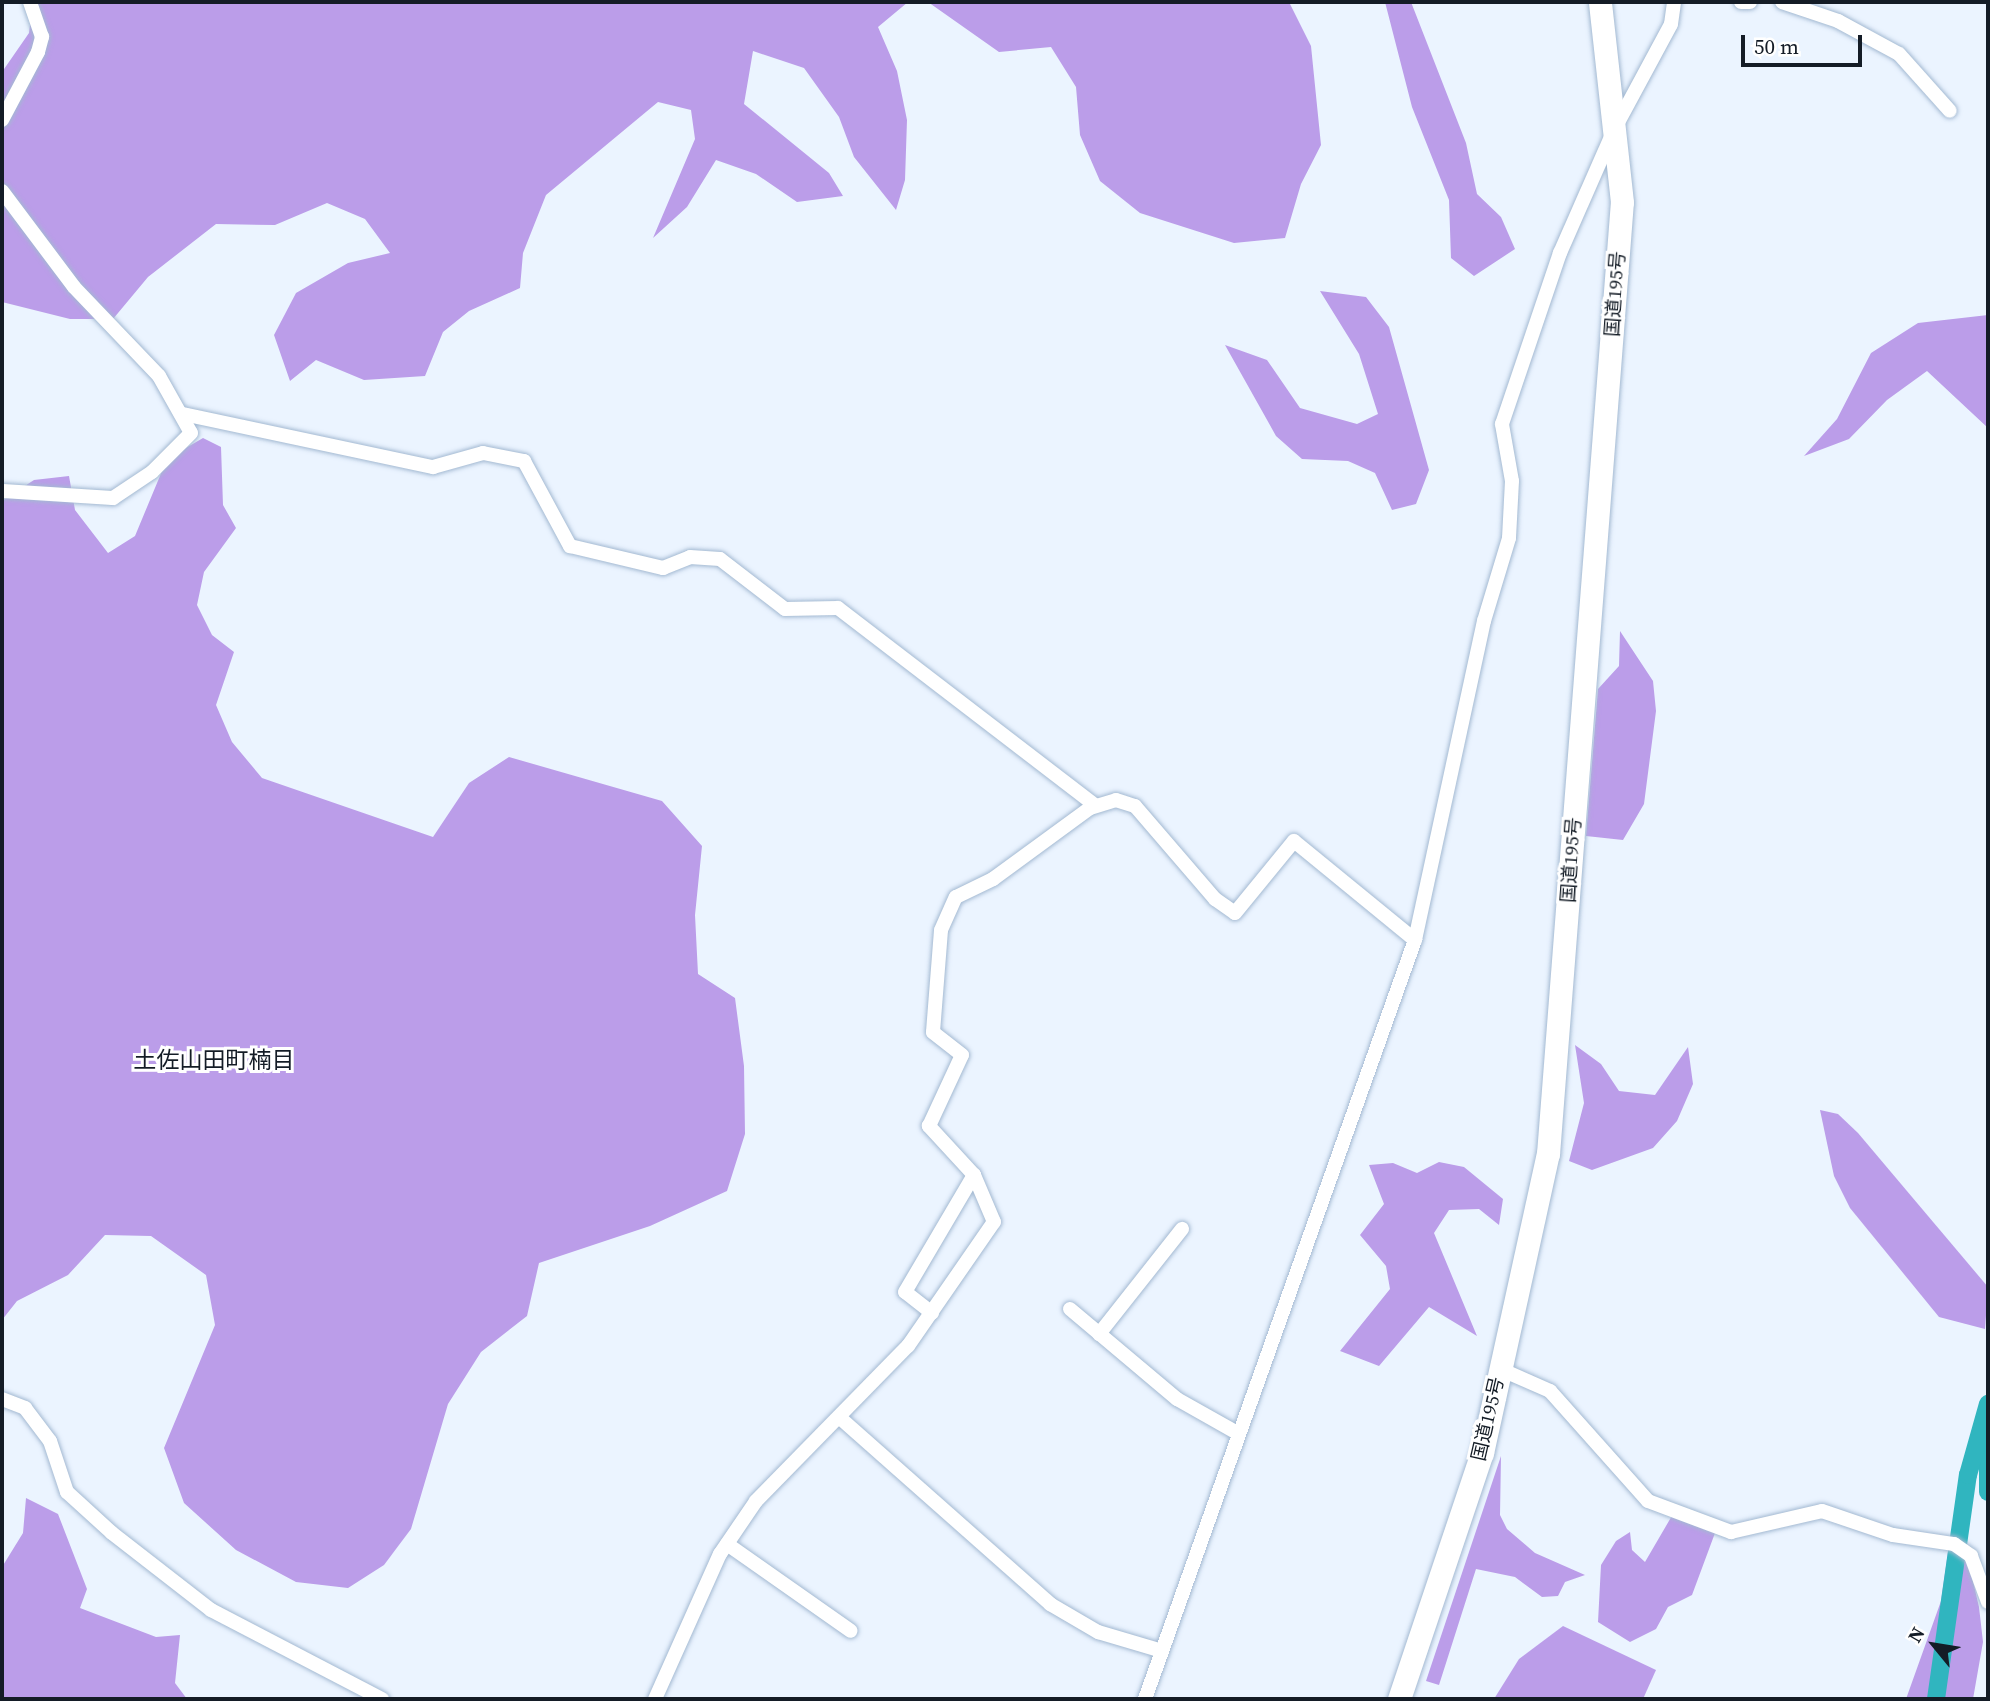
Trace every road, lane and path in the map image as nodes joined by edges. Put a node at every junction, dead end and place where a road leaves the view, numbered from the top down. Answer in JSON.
{"nodes":[{"id":1,"x":30,"y":2,"type":"edge"},
{"id":2,"x":1600,"y":2,"type":"edge"},
{"id":3,"x":1674,"y":2,"type":"edge"},
{"id":4,"x":1741,"y":2,"type":"edge"},
{"id":5,"x":1749,"y":2,"type":"edge"},
{"id":6,"x":1782,"y":2,"type":"edge"},
{"id":7,"x":1950,"y":111,"type":"dead end"},
{"id":8,"x":2,"y":120,"type":"edge"},
{"id":9,"x":1614,"y":130,"type":"junction"},
{"id":10,"x":2,"y":191,"type":"edge"},
{"id":11,"x":183,"y":414,"type":"junction"},
{"id":12,"x":2,"y":491,"type":"edge"},
{"id":13,"x":1095,"y":805,"type":"junction"},
{"id":14,"x":1415,"y":940,"type":"junction"},
{"id":15,"x":974,"y":1175,"type":"junction"},
{"id":16,"x":1182,"y":1229,"type":"dead end"},
{"id":17,"x":1070,"y":1309,"type":"dead end"},
{"id":18,"x":932,"y":1312,"type":"junction"},
{"id":19,"x":1099,"y":1334,"type":"junction"},
{"id":20,"x":1500,"y":1369,"type":"junction"},
{"id":21,"x":2,"y":1399,"type":"edge"},
{"id":22,"x":839,"y":1418,"type":"junction"},
{"id":23,"x":1239,"y":1434,"type":"junction"},
{"id":24,"x":727,"y":1544,"type":"junction"},
{"id":25,"x":1988,"y":1602,"type":"edge"},
{"id":26,"x":851,"y":1632,"type":"dead end"},
{"id":27,"x":1162,"y":1650,"type":"junction"},
{"id":28,"x":382,"y":1699,"type":"edge"},
{"id":29,"x":654,"y":1699,"type":"edge"},
{"id":30,"x":1145,"y":1699,"type":"edge"},
{"id":31,"x":1399,"y":1699,"type":"edge"}],
"edges":[{"from":1,"to":8,"type":"street"},
{"from":2,"to":9,"type":"highway","name":"国道195号"},
{"from":3,"to":9,"type":"street"},
{"from":4,"to":5,"type":"street"},
{"from":6,"to":7,"type":"street"},
{"from":9,"to":14,"type":"street"},
{"from":9,"to":20,"type":"highway","name":"国道195号"},
{"from":10,"to":11,"type":"street"},
{"from":11,"to":12,"type":"street"},
{"from":11,"to":13,"type":"street"},
{"from":13,"to":14,"type":"street"},
{"from":13,"to":15,"type":"street"},
{"from":14,"to":23,"type":"street"},
{"from":15,"to":18,"type":"street"},
{"from":15,"to":18,"type":"street"},
{"from":16,"to":19,"type":"street"},
{"from":17,"to":19,"type":"street"},
{"from":18,"to":22,"type":"street"},
{"from":19,"to":23,"type":"street"},
{"from":20,"to":25,"type":"street"},
{"from":20,"to":31,"type":"highway","name":"国道195号"},
{"from":21,"to":28,"type":"street"},
{"from":22,"to":24,"type":"street"},
{"from":22,"to":27,"type":"street"},
{"from":23,"to":27,"type":"street"},
{"from":24,"to":26,"type":"street"},
{"from":24,"to":29,"type":"street"},
{"from":27,"to":30,"type":"street"}]}
